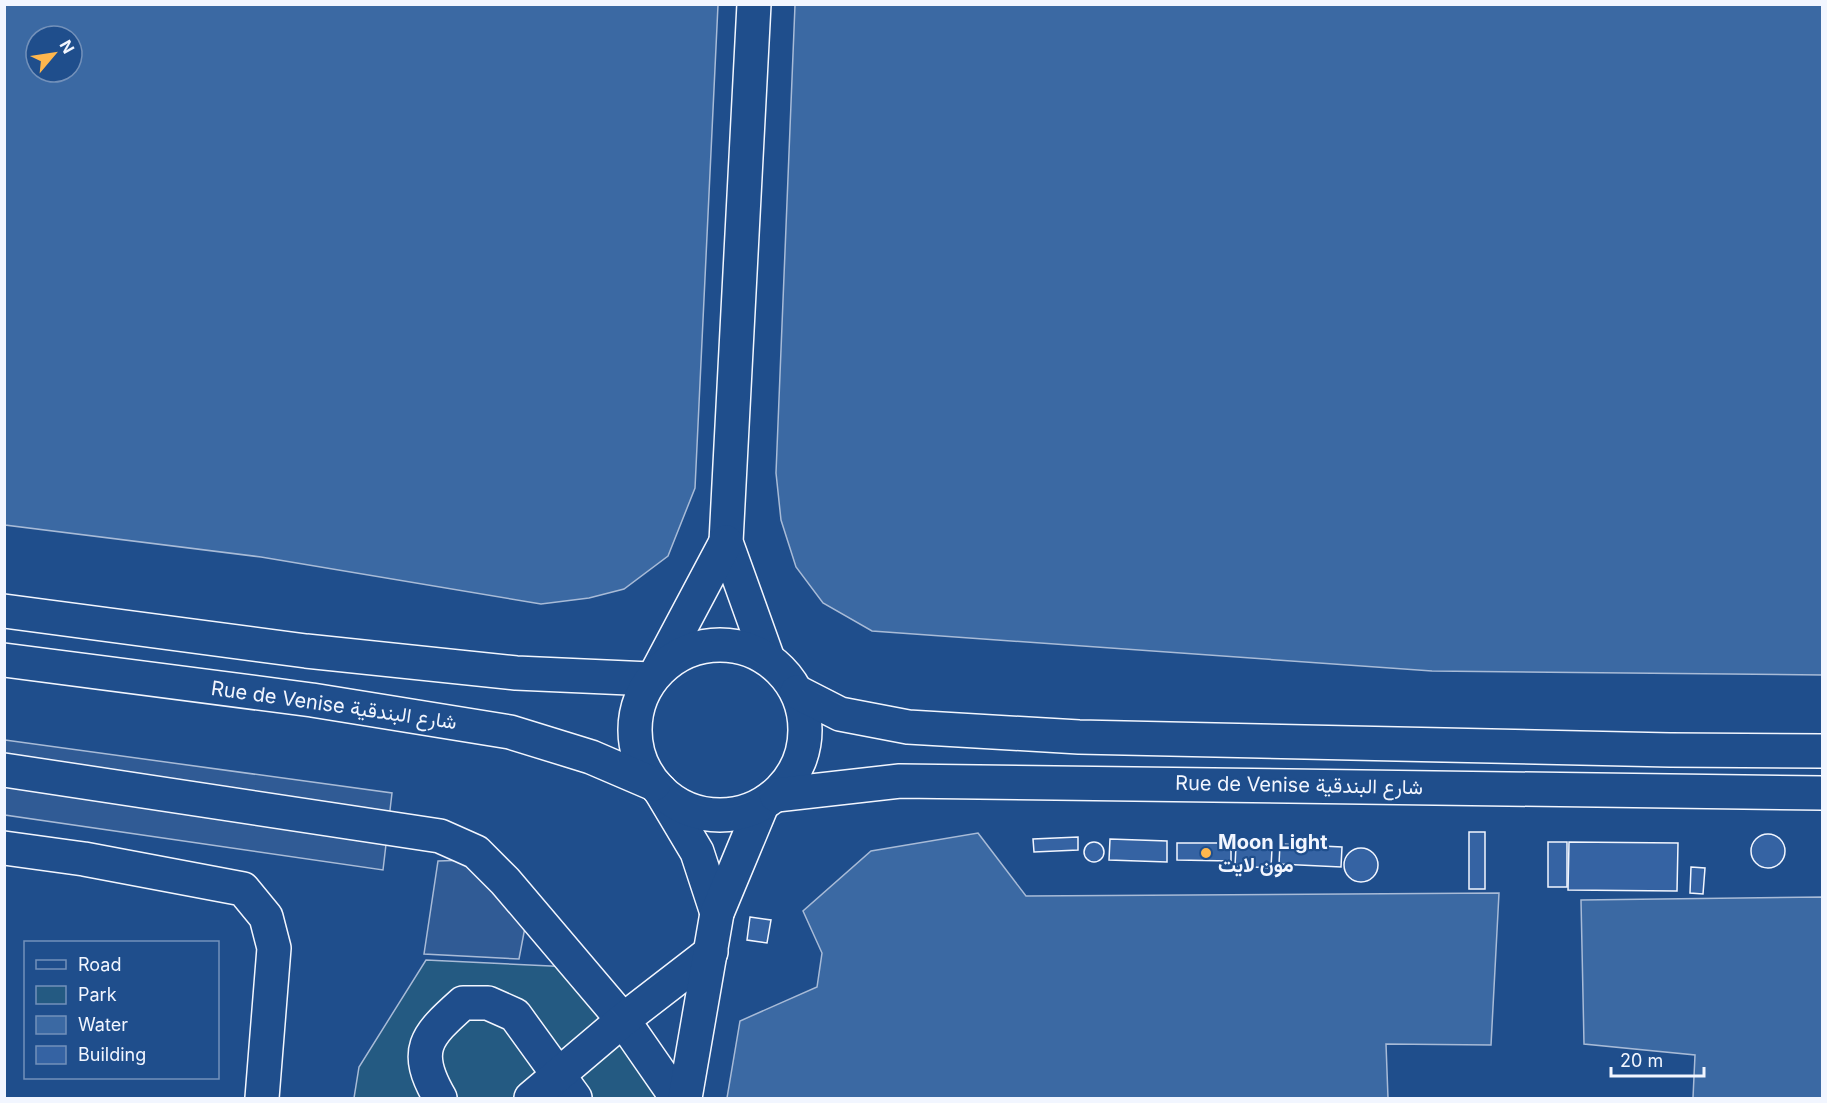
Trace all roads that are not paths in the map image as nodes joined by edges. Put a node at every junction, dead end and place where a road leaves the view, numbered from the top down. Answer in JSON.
{"nodes":[{"id":1,"x":754,"y":4,"type":"edge"},
{"id":2,"x":726,"y":542,"type":"junction"},
{"id":3,"x":4,"y":611,"type":"edge"},
{"id":4,"x":768,"y":659,"type":"junction"},
{"id":5,"x":4,"y":660,"type":"edge"},
{"id":6,"x":654,"y":675,"type":"junction"},
{"id":7,"x":797,"y":692,"type":"junction"},
{"id":8,"x":1822,"y":750,"type":"edge"},
{"id":9,"x":4,"y":770,"type":"edge"},
{"id":10,"x":657,"y":787,"type":"junction"},
{"id":11,"x":1822,"y":793,"type":"edge"},
{"id":12,"x":769,"y":800,"type":"junction"},
{"id":13,"x":4,"y":848,"type":"edge"},
{"id":14,"x":717,"y":913,"type":"junction"},
{"id":15,"x":711,"y":952,"type":"junction"},
{"id":16,"x":623,"y":1020,"type":"junction"},
{"id":17,"x":568,"y":1087,"type":"edge"},
{"id":18,"x":261,"y":1098,"type":"edge"},
{"id":19,"x":440,"y":1098,"type":"edge"},
{"id":20,"x":531,"y":1098,"type":"edge"},
{"id":21,"x":677,"y":1098,"type":"edge"},
{"id":22,"x":685,"y":1098,"type":"edge"}],
"edges":[{"from":1,"to":2,"type":"main road"},
{"from":2,"to":4,"type":"main road"},
{"from":2,"to":6,"type":"main road"},
{"from":3,"to":6,"type":"main road"},
{"from":4,"to":6,"type":"main road"},
{"from":4,"to":7,"type":"main road"},
{"from":5,"to":10,"type":"main road","name":"Rue de Venise شارع البندقية"},
{"from":6,"to":10,"type":"main road"},
{"from":7,"to":8,"type":"main road"},
{"from":7,"to":12,"type":"main road"},
{"from":9,"to":16,"type":"main road"},
{"from":10,"to":12,"type":"main road"},
{"from":10,"to":14,"type":"main road"},
{"from":11,"to":12,"type":"main road","name":"Rue de Venise شارع البندقية"},
{"from":12,"to":14,"type":"main road"},
{"from":13,"to":18,"type":"main road"},
{"from":14,"to":15,"type":"main road"},
{"from":15,"to":16,"type":"main road"},
{"from":15,"to":22,"type":"main road"},
{"from":16,"to":17,"type":"main road"},
{"from":16,"to":21,"type":"main road"},
{"from":17,"to":19,"type":"main road"},
{"from":17,"to":20,"type":"main road"}]}
